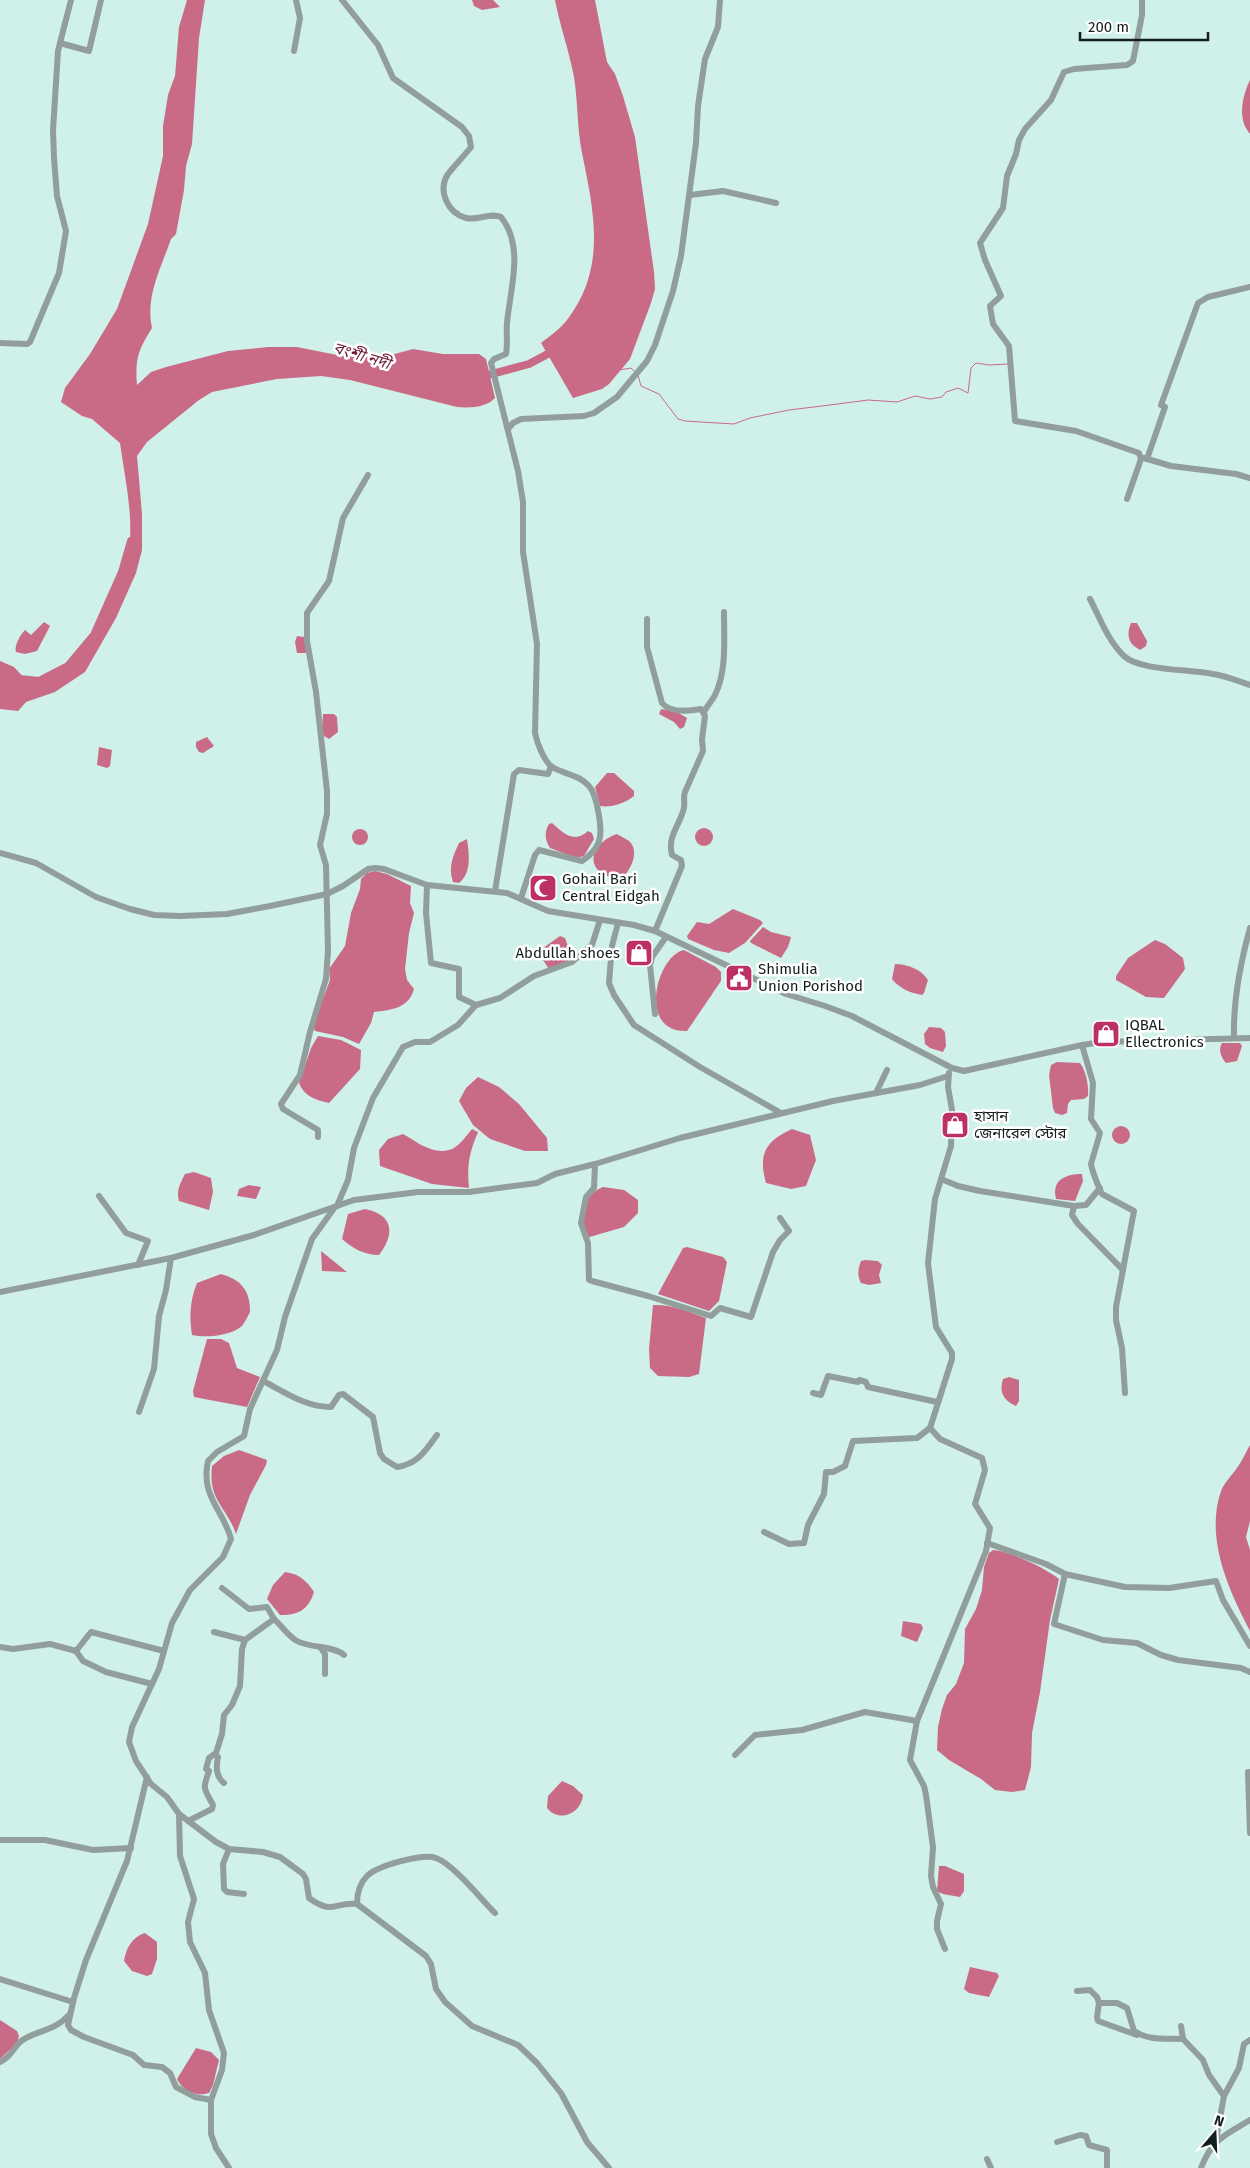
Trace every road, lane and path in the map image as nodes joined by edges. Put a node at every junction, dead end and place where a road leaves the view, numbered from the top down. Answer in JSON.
{"nodes":[{"id":1,"x":70,"y":0,"type":"edge"},
{"id":2,"x":101,"y":0,"type":"edge"},
{"id":3,"x":296,"y":0,"type":"edge"},
{"id":4,"x":342,"y":0,"type":"edge"},
{"id":5,"x":720,"y":0,"type":"edge"},
{"id":6,"x":1142,"y":0,"type":"edge"},
{"id":7,"x":60,"y":43,"type":"junction"},
{"id":8,"x":294,"y":51,"type":"dead end"},
{"id":9,"x":690,"y":196,"type":"junction"},
{"id":10,"x":776,"y":203,"type":"dead end"},
{"id":11,"x":1250,"y":287,"type":"edge"},
{"id":12,"x":0,"y":344,"type":"edge"},
{"id":13,"x":508,"y":429,"type":"junction"},
{"id":14,"x":1145,"y":458,"type":"junction"},
{"id":15,"x":368,"y":475,"type":"dead end"},
{"id":16,"x":1250,"y":478,"type":"edge"},
{"id":17,"x":1126,"y":499,"type":"dead end"},
{"id":18,"x":1090,"y":599,"type":"dead end"},
{"id":19,"x":724,"y":612,"type":"dead end"},
{"id":20,"x":647,"y":619,"type":"dead end"},
{"id":21,"x":1250,"y":685,"type":"edge"},
{"id":22,"x":704,"y":712,"type":"junction"},
{"id":23,"x":551,"y":766,"type":"junction"},
{"id":24,"x":0,"y":853,"type":"edge"},
{"id":25,"x":427,"y":885,"type":"junction"},
{"id":26,"x":494,"y":891,"type":"junction"},
{"id":27,"x":327,"y":894,"type":"junction"},
{"id":28,"x":521,"y":898,"type":"junction"},
{"id":29,"x":600,"y":920,"type":"junction"},
{"id":30,"x":618,"y":923,"type":"junction"},
{"id":31,"x":1250,"y":928,"type":"edge"},
{"id":32,"x":655,"y":931,"type":"junction"},
{"id":33,"x":666,"y":937,"type":"junction"},
{"id":34,"x":476,"y":1005,"type":"junction"},
{"id":35,"x":655,"y":1014,"type":"dead end"},
{"id":36,"x":1234,"y":1038,"type":"junction"},
{"id":37,"x":1250,"y":1038,"type":"edge"},
{"id":38,"x":1082,"y":1045,"type":"junction"},
{"id":39,"x":952,"y":1068,"type":"junction"},
{"id":40,"x":887,"y":1070,"type":"dead end"},
{"id":41,"x":948,"y":1076,"type":"junction"},
{"id":42,"x":876,"y":1093,"type":"junction"},
{"id":43,"x":781,"y":1113,"type":"junction"},
{"id":44,"x":318,"y":1137,"type":"dead end"},
{"id":45,"x":595,"y":1164,"type":"junction"},
{"id":46,"x":941,"y":1179,"type":"junction"},
{"id":47,"x":1100,"y":1188,"type":"junction"},
{"id":48,"x":99,"y":1196,"type":"dead end"},
{"id":49,"x":336,"y":1206,"type":"junction"},
{"id":50,"x":1074,"y":1206,"type":"junction"},
{"id":51,"x":780,"y":1218,"type":"dead end"},
{"id":52,"x":170,"y":1258,"type":"junction"},
{"id":53,"x":138,"y":1265,"type":"junction"},
{"id":54,"x":1123,"y":1270,"type":"junction"},
{"id":55,"x":0,"y":1292,"type":"edge"},
{"id":56,"x":263,"y":1381,"type":"junction"},
{"id":57,"x":813,"y":1393,"type":"dead end"},
{"id":58,"x":1125,"y":1393,"type":"dead end"},
{"id":59,"x":937,"y":1402,"type":"junction"},
{"id":60,"x":139,"y":1412,"type":"dead end"},
{"id":61,"x":930,"y":1428,"type":"junction"},
{"id":62,"x":437,"y":1435,"type":"dead end"},
{"id":63,"x":764,"y":1532,"type":"dead end"},
{"id":64,"x":987,"y":1543,"type":"junction"},
{"id":65,"x":1065,"y":1574,"type":"junction"},
{"id":66,"x":222,"y":1588,"type":"dead end"},
{"id":67,"x":274,"y":1618,"type":"junction"},
{"id":68,"x":214,"y":1632,"type":"dead end"},
{"id":69,"x":245,"y":1640,"type":"junction"},
{"id":70,"x":1250,"y":1646,"type":"edge"},
{"id":71,"x":0,"y":1647,"type":"edge"},
{"id":72,"x":321,"y":1648,"type":"junction"},
{"id":73,"x":76,"y":1651,"type":"junction"},
{"id":74,"x":164,"y":1651,"type":"junction"},
{"id":75,"x":344,"y":1655,"type":"dead end"},
{"id":76,"x":1250,"y":1672,"type":"edge"},
{"id":77,"x":325,"y":1674,"type":"dead end"},
{"id":78,"x":152,"y":1684,"type":"junction"},
{"id":79,"x":917,"y":1721,"type":"junction"},
{"id":80,"x":215,"y":1754,"type":"junction"},
{"id":81,"x":735,"y":1755,"type":"dead end"},
{"id":82,"x":1250,"y":1772,"type":"edge"},
{"id":83,"x":147,"y":1777,"type":"junction"},
{"id":84,"x":224,"y":1783,"type":"dead end"},
{"id":85,"x":179,"y":1814,"type":"junction"},
{"id":86,"x":188,"y":1822,"type":"junction"},
{"id":87,"x":1250,"y":1833,"type":"edge"},
{"id":88,"x":0,"y":1840,"type":"edge"},
{"id":89,"x":131,"y":1848,"type":"junction"},
{"id":90,"x":229,"y":1849,"type":"junction"},
{"id":91,"x":244,"y":1894,"type":"dead end"},
{"id":92,"x":357,"y":1904,"type":"junction"},
{"id":93,"x":495,"y":1913,"type":"dead end"},
{"id":94,"x":945,"y":1949,"type":"dead end"},
{"id":95,"x":0,"y":1979,"type":"edge"},
{"id":96,"x":1077,"y":1991,"type":"dead end"},
{"id":97,"x":73,"y":2002,"type":"junction"},
{"id":98,"x":1099,"y":2002,"type":"junction"},
{"id":99,"x":70,"y":2014,"type":"junction"},
{"id":100,"x":1181,"y":2026,"type":"dead end"},
{"id":101,"x":1141,"y":2036,"type":"junction"},
{"id":102,"x":1183,"y":2039,"type":"junction"},
{"id":103,"x":1250,"y":2040,"type":"edge"},
{"id":104,"x":0,"y":2062,"type":"edge"},
{"id":105,"x":1224,"y":2096,"type":"junction"},
{"id":106,"x":211,"y":2100,"type":"junction"},
{"id":107,"x":1250,"y":2120,"type":"edge"},
{"id":108,"x":1218,"y":2139,"type":"junction"},
{"id":109,"x":1057,"y":2142,"type":"dead end"},
{"id":110,"x":987,"y":2159,"type":"dead end"},
{"id":111,"x":229,"y":2168,"type":"edge"},
{"id":112,"x":609,"y":2168,"type":"edge"},
{"id":113,"x":991,"y":2168,"type":"edge"},
{"id":114,"x":1107,"y":2168,"type":"edge"},
{"id":115,"x":1201,"y":2168,"type":"edge"}],
"edges":[{"from":1,"to":7,"type":"street"},
{"from":2,"to":7,"type":"street"},
{"from":3,"to":8,"type":"street"},
{"from":4,"to":13,"type":"street"},
{"from":5,"to":9,"type":"street"},
{"from":6,"to":14,"type":"street"},
{"from":7,"to":12,"type":"street"},
{"from":9,"to":10,"type":"street"},
{"from":9,"to":13,"type":"street"},
{"from":11,"to":14,"type":"street"},
{"from":13,"to":23,"type":"street"},
{"from":14,"to":16,"type":"street"},
{"from":14,"to":17,"type":"street"},
{"from":15,"to":27,"type":"street"},
{"from":18,"to":21,"type":"street"},
{"from":19,"to":22,"type":"street"},
{"from":20,"to":22,"type":"street"},
{"from":22,"to":32,"type":"street"},
{"from":23,"to":26,"type":"street"},
{"from":23,"to":28,"type":"street"},
{"from":24,"to":27,"type":"street"},
{"from":25,"to":26,"type":"street"},
{"from":25,"to":27,"type":"street"},
{"from":25,"to":34,"type":"street"},
{"from":26,"to":28,"type":"street"},
{"from":27,"to":44,"type":"street"},
{"from":28,"to":29,"type":"street"},
{"from":29,"to":30,"type":"street"},
{"from":29,"to":34,"type":"street"},
{"from":30,"to":32,"type":"street"},
{"from":30,"to":43,"type":"street"},
{"from":31,"to":36,"type":"street"},
{"from":32,"to":33,"type":"street"},
{"from":33,"to":35,"type":"street"},
{"from":33,"to":39,"type":"street"},
{"from":34,"to":49,"type":"street"},
{"from":36,"to":37,"type":"street"},
{"from":36,"to":38,"type":"street"},
{"from":38,"to":39,"type":"street"},
{"from":38,"to":47,"type":"street"},
{"from":39,"to":41,"type":"street"},
{"from":40,"to":42,"type":"street"},
{"from":41,"to":42,"type":"street"},
{"from":41,"to":46,"type":"street"},
{"from":42,"to":43,"type":"street"},
{"from":43,"to":45,"type":"street"},
{"from":45,"to":49,"type":"street"},
{"from":45,"to":51,"type":"street"},
{"from":46,"to":50,"type":"street"},
{"from":46,"to":59,"type":"street"},
{"from":47,"to":50,"type":"street"},
{"from":47,"to":54,"type":"street"},
{"from":48,"to":53,"type":"street"},
{"from":49,"to":52,"type":"street"},
{"from":49,"to":56,"type":"street"},
{"from":50,"to":54,"type":"street"},
{"from":52,"to":53,"type":"street"},
{"from":52,"to":60,"type":"street"},
{"from":53,"to":55,"type":"street"},
{"from":54,"to":58,"type":"street"},
{"from":56,"to":62,"type":"street"},
{"from":56,"to":74,"type":"street"},
{"from":57,"to":59,"type":"street"},
{"from":59,"to":61,"type":"street"},
{"from":61,"to":63,"type":"street"},
{"from":61,"to":64,"type":"street"},
{"from":64,"to":65,"type":"street"},
{"from":64,"to":79,"type":"street"},
{"from":65,"to":70,"type":"street"},
{"from":65,"to":76,"type":"street"},
{"from":66,"to":67,"type":"street"},
{"from":67,"to":69,"type":"street"},
{"from":67,"to":72,"type":"street"},
{"from":68,"to":69,"type":"street"},
{"from":69,"to":80,"type":"street"},
{"from":71,"to":73,"type":"street"},
{"from":72,"to":75,"type":"street"},
{"from":72,"to":77,"type":"street"},
{"from":73,"to":74,"type":"street"},
{"from":73,"to":78,"type":"street"},
{"from":74,"to":78,"type":"street"},
{"from":78,"to":83,"type":"street"},
{"from":79,"to":81,"type":"street"},
{"from":79,"to":94,"type":"street"},
{"from":80,"to":84,"type":"street"},
{"from":80,"to":86,"type":"street"},
{"from":82,"to":87,"type":"street"},
{"from":83,"to":85,"type":"street"},
{"from":83,"to":89,"type":"street"},
{"from":85,"to":86,"type":"street"},
{"from":85,"to":106,"type":"street"},
{"from":86,"to":90,"type":"street"},
{"from":88,"to":89,"type":"street"},
{"from":89,"to":97,"type":"street"},
{"from":90,"to":91,"type":"street"},
{"from":90,"to":92,"type":"street"},
{"from":92,"to":93,"type":"street"},
{"from":92,"to":112,"type":"street"},
{"from":95,"to":97,"type":"street"},
{"from":96,"to":98,"type":"street"},
{"from":97,"to":99,"type":"street"},
{"from":98,"to":101,"type":"street"},
{"from":98,"to":101,"type":"street"},
{"from":99,"to":104,"type":"street"},
{"from":99,"to":106,"type":"street"},
{"from":100,"to":102,"type":"street"},
{"from":101,"to":102,"type":"street"},
{"from":102,"to":105,"type":"street"},
{"from":103,"to":105,"type":"street"},
{"from":105,"to":108,"type":"street"},
{"from":106,"to":111,"type":"street"},
{"from":107,"to":108,"type":"street"},
{"from":108,"to":115,"type":"street"},
{"from":109,"to":114,"type":"street"},
{"from":110,"to":113,"type":"street"}]}
